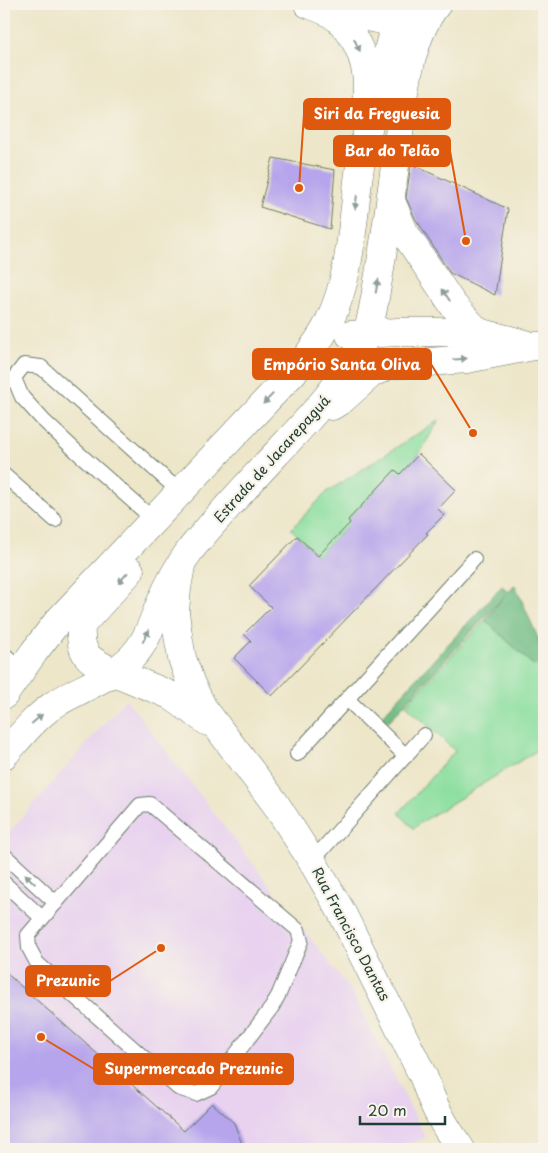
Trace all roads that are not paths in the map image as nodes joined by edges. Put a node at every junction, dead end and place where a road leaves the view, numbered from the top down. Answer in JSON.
{"nodes":[{"id":1,"x":308,"y":4,"type":"edge"},
{"id":2,"x":321,"y":4,"type":"edge"},
{"id":3,"x":434,"y":7,"type":"edge"},
{"id":4,"x":397,"y":9,"type":"edge"},
{"id":5,"x":410,"y":69,"type":"junction"},
{"id":6,"x":362,"y":153,"type":"junction"},
{"id":7,"x":390,"y":198,"type":"junction"},
{"id":8,"x":478,"y":332,"type":"junction"},
{"id":9,"x":367,"y":334,"type":"junction"},
{"id":10,"x":539,"y":346,"type":"edge"},
{"id":11,"x":302,"y":363,"type":"junction"},
{"id":12,"x":308,"y":421,"type":"junction"},
{"id":13,"x":4,"y":474,"type":"edge"},
{"id":14,"x":180,"y":492,"type":"junction"},
{"id":15,"x":55,"y":520,"type":"dead end"},
{"id":16,"x":153,"y":520,"type":"junction"},
{"id":17,"x":474,"y":559,"type":"dead end"},
{"id":18,"x":181,"y":566,"type":"junction"},
{"id":19,"x":13,"y":662,"type":"edge"},
{"id":20,"x":114,"y":672,"type":"junction"},
{"id":21,"x":4,"y":695,"type":"edge"},
{"id":22,"x":347,"y":699,"type":"junction"},
{"id":23,"x":219,"y":731,"type":"junction"},
{"id":24,"x":424,"y":735,"type":"dead end"},
{"id":25,"x":297,"y":754,"type":"dead end"},
{"id":26,"x":4,"y":755,"type":"edge"},
{"id":27,"x":406,"y":756,"type":"junction"},
{"id":28,"x":4,"y":854,"type":"edge"},
{"id":29,"x":312,"y":862,"type":"junction"},
{"id":30,"x":4,"y":883,"type":"edge"},
{"id":31,"x":56,"y":903,"type":"junction"},
{"id":32,"x":42,"y":918,"type":"junction"},
{"id":33,"x":461,"y":1149,"type":"edge"}],
"edges":[{"from":1,"to":6,"type":"main road","one_way":true},
{"from":2,"to":4,"type":"main road"},
{"from":3,"to":4,"type":"main road"},
{"from":3,"to":5,"type":"main road","name":"Estrada de Jacarepaguá"},
{"from":4,"to":5,"type":"main road"},
{"from":4,"to":6,"type":"main road"},
{"from":5,"to":7,"type":"main road","name":"Estrada de Jacarepaguá"},
{"from":6,"to":11,"type":"main road","one_way":true},
{"from":8,"to":7,"type":"main road","one_way":true},
{"from":9,"to":7,"type":"main road","name":"Estrada de Jacarepaguá","one_way":true},
{"from":8,"to":9,"type":"main road"},
{"from":8,"to":10,"type":"main road"},
{"from":9,"to":11,"type":"main road"},
{"from":9,"to":12,"type":"main road","name":"Estrada de Jacarepaguá"},
{"from":12,"to":10,"type":"main road","one_way":true},
{"from":11,"to":14,"type":"main road","one_way":true},
{"from":12,"to":18,"type":"main road","name":"Estrada de Jacarepaguá"},
{"from":13,"to":15,"type":"lane"},
{"from":14,"to":16,"type":"main road"},
{"from":14,"to":16,"type":"lane"},
{"from":16,"to":19,"type":"main road"},
{"from":16,"to":20,"type":"main road","name":"Rua Francisco Dantas","one_way":true},
{"from":17,"to":22,"type":"lane"},
{"from":20,"to":18,"type":"main road","name":"Estrada de Jacarepaguá","one_way":true},
{"from":18,"to":23,"type":"main road","name":"Rua Francisco Dantas"},
{"from":19,"to":21,"type":"main road"},
{"from":20,"to":23,"type":"main road","name":"Rua Francisco Dantas"},
{"from":26,"to":20,"type":"main road","name":"Estrada de Jacarepaguá","one_way":true},
{"from":22,"to":25,"type":"lane"},
{"from":22,"to":27,"type":"lane"},
{"from":23,"to":29,"type":"main road","name":"Rua Francisco Dantas"},
{"from":24,"to":27,"type":"lane"},
{"from":27,"to":29,"type":"lane"},
{"from":31,"to":28,"type":"lane","one_way":true},
{"from":29,"to":33,"type":"main road","name":"Rua Francisco Dantas"},
{"from":30,"to":32,"type":"lane"},
{"from":31,"to":32,"type":"lane"},
{"from":31,"to":32,"type":"lane"}]}
